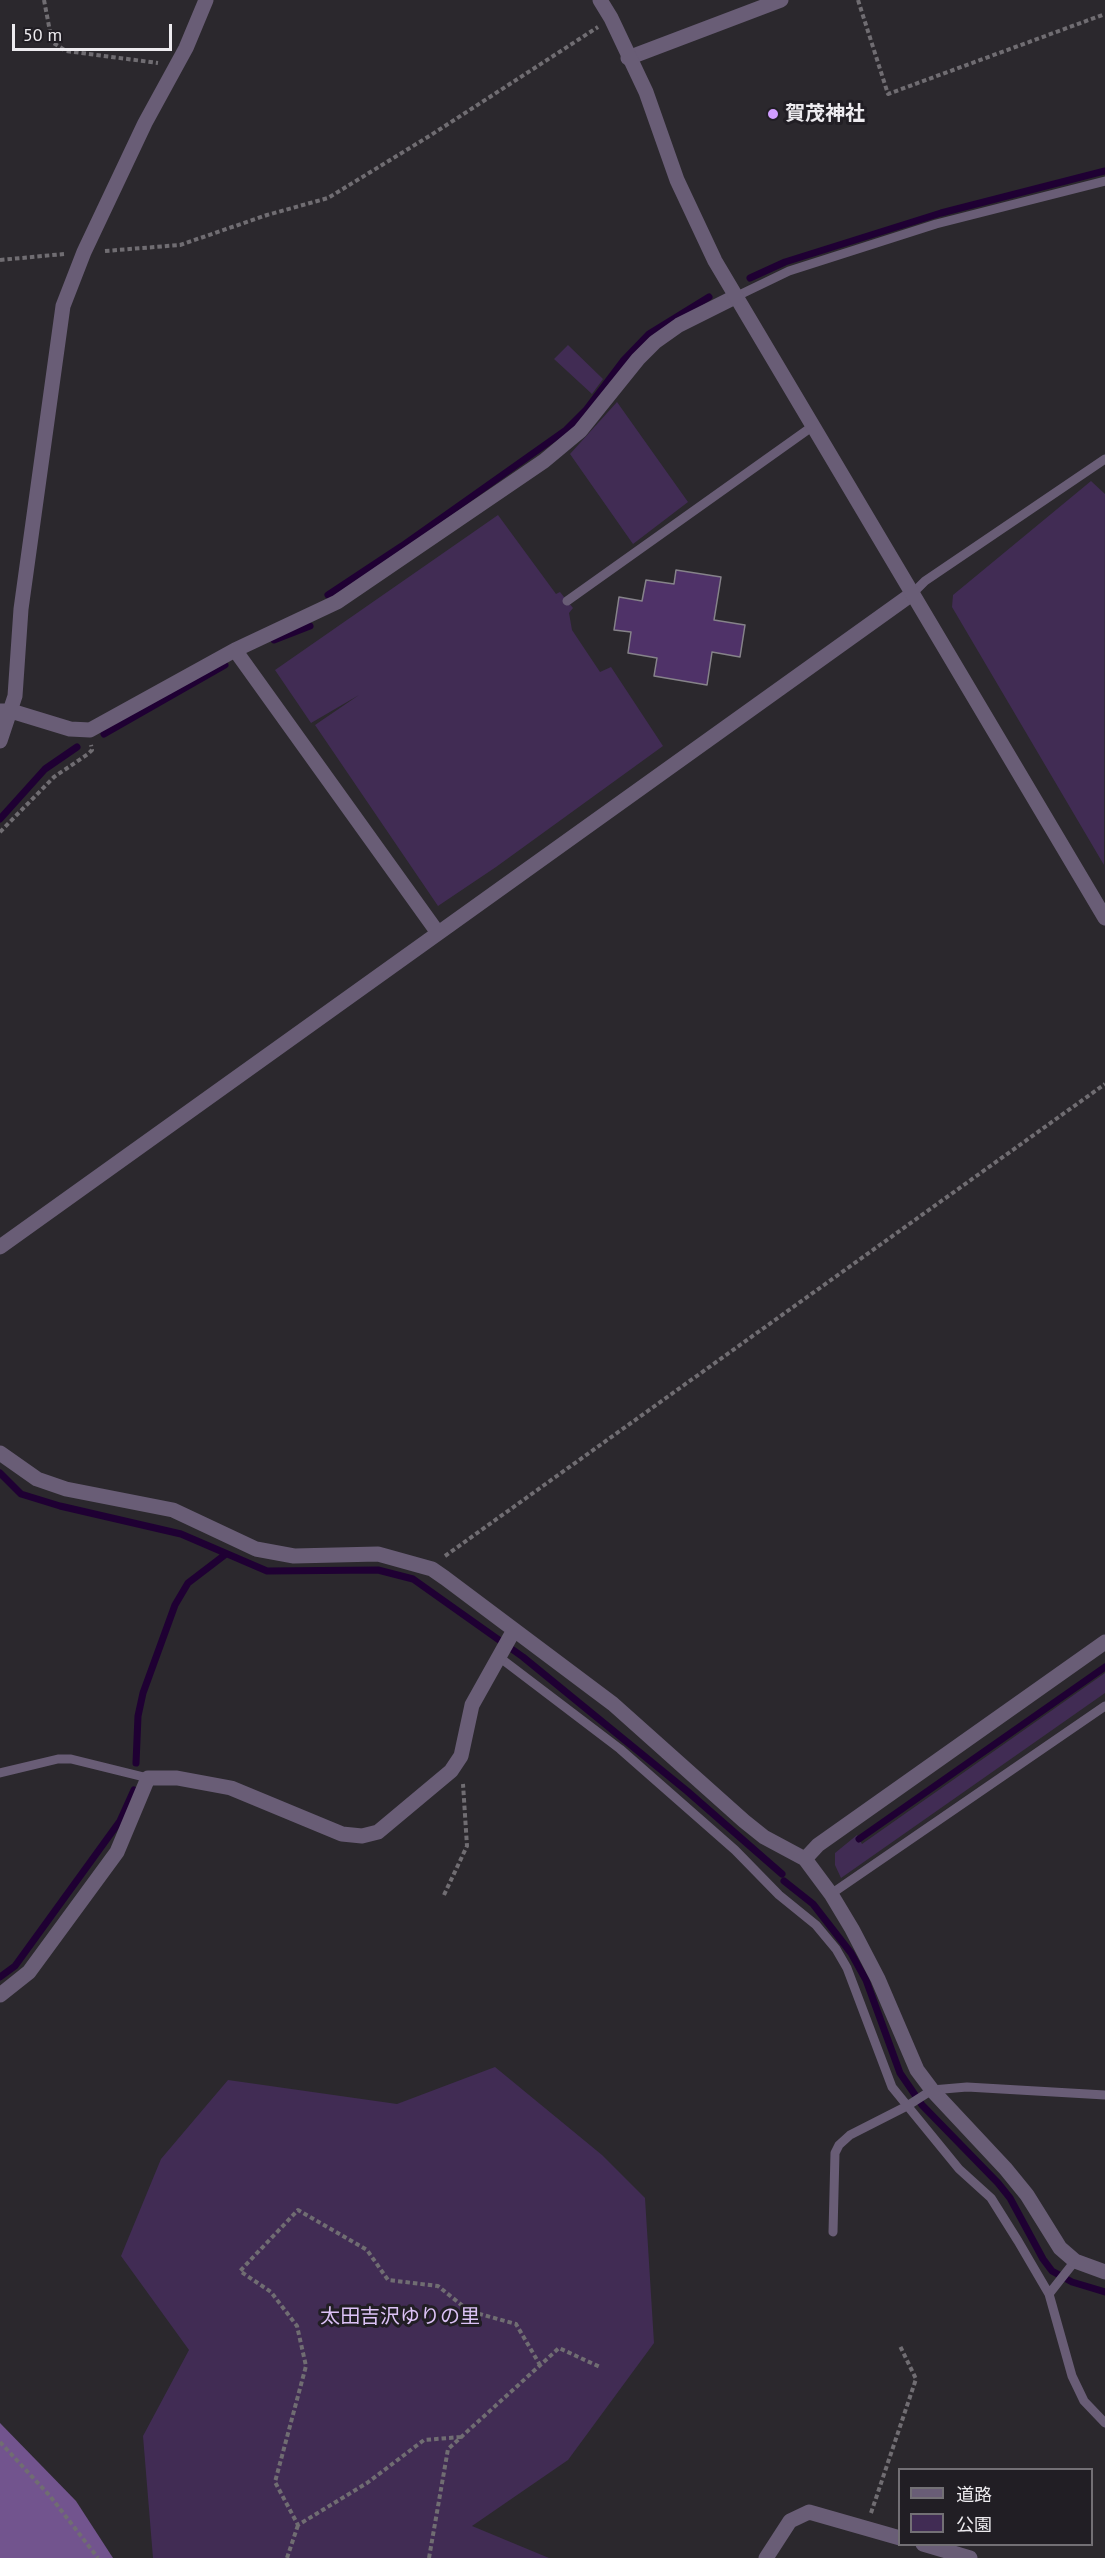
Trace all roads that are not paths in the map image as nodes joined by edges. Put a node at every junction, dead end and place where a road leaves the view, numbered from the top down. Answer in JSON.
{"nodes":[{"id":1,"x":206,"y":0,"type":"edge"},
{"id":2,"x":600,"y":0,"type":"edge"},
{"id":3,"x":781,"y":0,"type":"edge"},
{"id":4,"x":628,"y":58,"type":"junction"},
{"id":5,"x":1105,"y":182,"type":"edge"},
{"id":6,"x":735,"y":297,"type":"junction"},
{"id":7,"x":813,"y":426,"type":"junction"},
{"id":8,"x":1105,"y":459,"type":"edge"},
{"id":9,"x":912,"y":594,"type":"junction"},
{"id":10,"x":567,"y":601,"type":"dead end"},
{"id":11,"x":235,"y":650,"type":"junction"},
{"id":12,"x":6,"y":711,"type":"edge"},
{"id":13,"x":0,"y":741,"type":"edge"},
{"id":14,"x":1105,"y":918,"type":"edge"},
{"id":15,"x":438,"y":933,"type":"junction"},
{"id":16,"x":0,"y":1247,"type":"edge"},
{"id":17,"x":0,"y":1453,"type":"edge"},
{"id":18,"x":514,"y":1630,"type":"junction"},
{"id":19,"x":1105,"y":1642,"type":"edge"},
{"id":20,"x":499,"y":1657,"type":"junction"},
{"id":21,"x":1105,"y":1706,"type":"edge"},
{"id":22,"x":0,"y":1773,"type":"edge"},
{"id":23,"x":148,"y":1778,"type":"junction"},
{"id":24,"x":805,"y":1859,"type":"junction"},
{"id":25,"x":831,"y":1894,"type":"junction"},
{"id":26,"x":0,"y":1995,"type":"edge"},
{"id":27,"x":927,"y":2093,"type":"junction"},
{"id":28,"x":1105,"y":2095,"type":"edge"},
{"id":29,"x":907,"y":2106,"type":"junction"},
{"id":30,"x":833,"y":2232,"type":"dead end"},
{"id":31,"x":1071,"y":2266,"type":"junction"},
{"id":32,"x":1105,"y":2272,"type":"edge"},
{"id":33,"x":1049,"y":2294,"type":"junction"},
{"id":34,"x":1105,"y":2423,"type":"edge"},
{"id":35,"x":898,"y":2537,"type":"edge"},
{"id":36,"x":930,"y":2546,"type":"edge"},
{"id":37,"x":766,"y":2558,"type":"edge"},
{"id":38,"x":970,"y":2558,"type":"edge"}],
"edges":[{"from":1,"to":12,"type":"street"},
{"from":2,"to":4,"type":"street"},
{"from":3,"to":4,"type":"street"},
{"from":4,"to":6,"type":"street"},
{"from":5,"to":6,"type":"lane"},
{"from":6,"to":7,"type":"street"},
{"from":6,"to":11,"type":"street"},
{"from":7,"to":9,"type":"street"},
{"from":7,"to":10,"type":"lane"},
{"from":8,"to":9,"type":"lane"},
{"from":9,"to":14,"type":"street"},
{"from":9,"to":15,"type":"street"},
{"from":11,"to":12,"type":"street"},
{"from":11,"to":15,"type":"street"},
{"from":12,"to":13,"type":"street"},
{"from":15,"to":16,"type":"street"},
{"from":17,"to":18,"type":"street"},
{"from":18,"to":20,"type":"street"},
{"from":18,"to":24,"type":"street"},
{"from":19,"to":24,"type":"street"},
{"from":20,"to":23,"type":"street"},
{"from":20,"to":29,"type":"lane"},
{"from":21,"to":25,"type":"lane"},
{"from":22,"to":23,"type":"lane"},
{"from":23,"to":26,"type":"street"},
{"from":24,"to":25,"type":"street"},
{"from":25,"to":27,"type":"street"},
{"from":27,"to":28,"type":"lane"},
{"from":27,"to":29,"type":"lane"},
{"from":27,"to":31,"type":"street"},
{"from":29,"to":30,"type":"lane"},
{"from":29,"to":33,"type":"lane"},
{"from":31,"to":32,"type":"street"},
{"from":31,"to":33,"type":"lane"},
{"from":33,"to":34,"type":"lane"},
{"from":35,"to":37,"type":"street"},
{"from":36,"to":38,"type":"street"}]}
